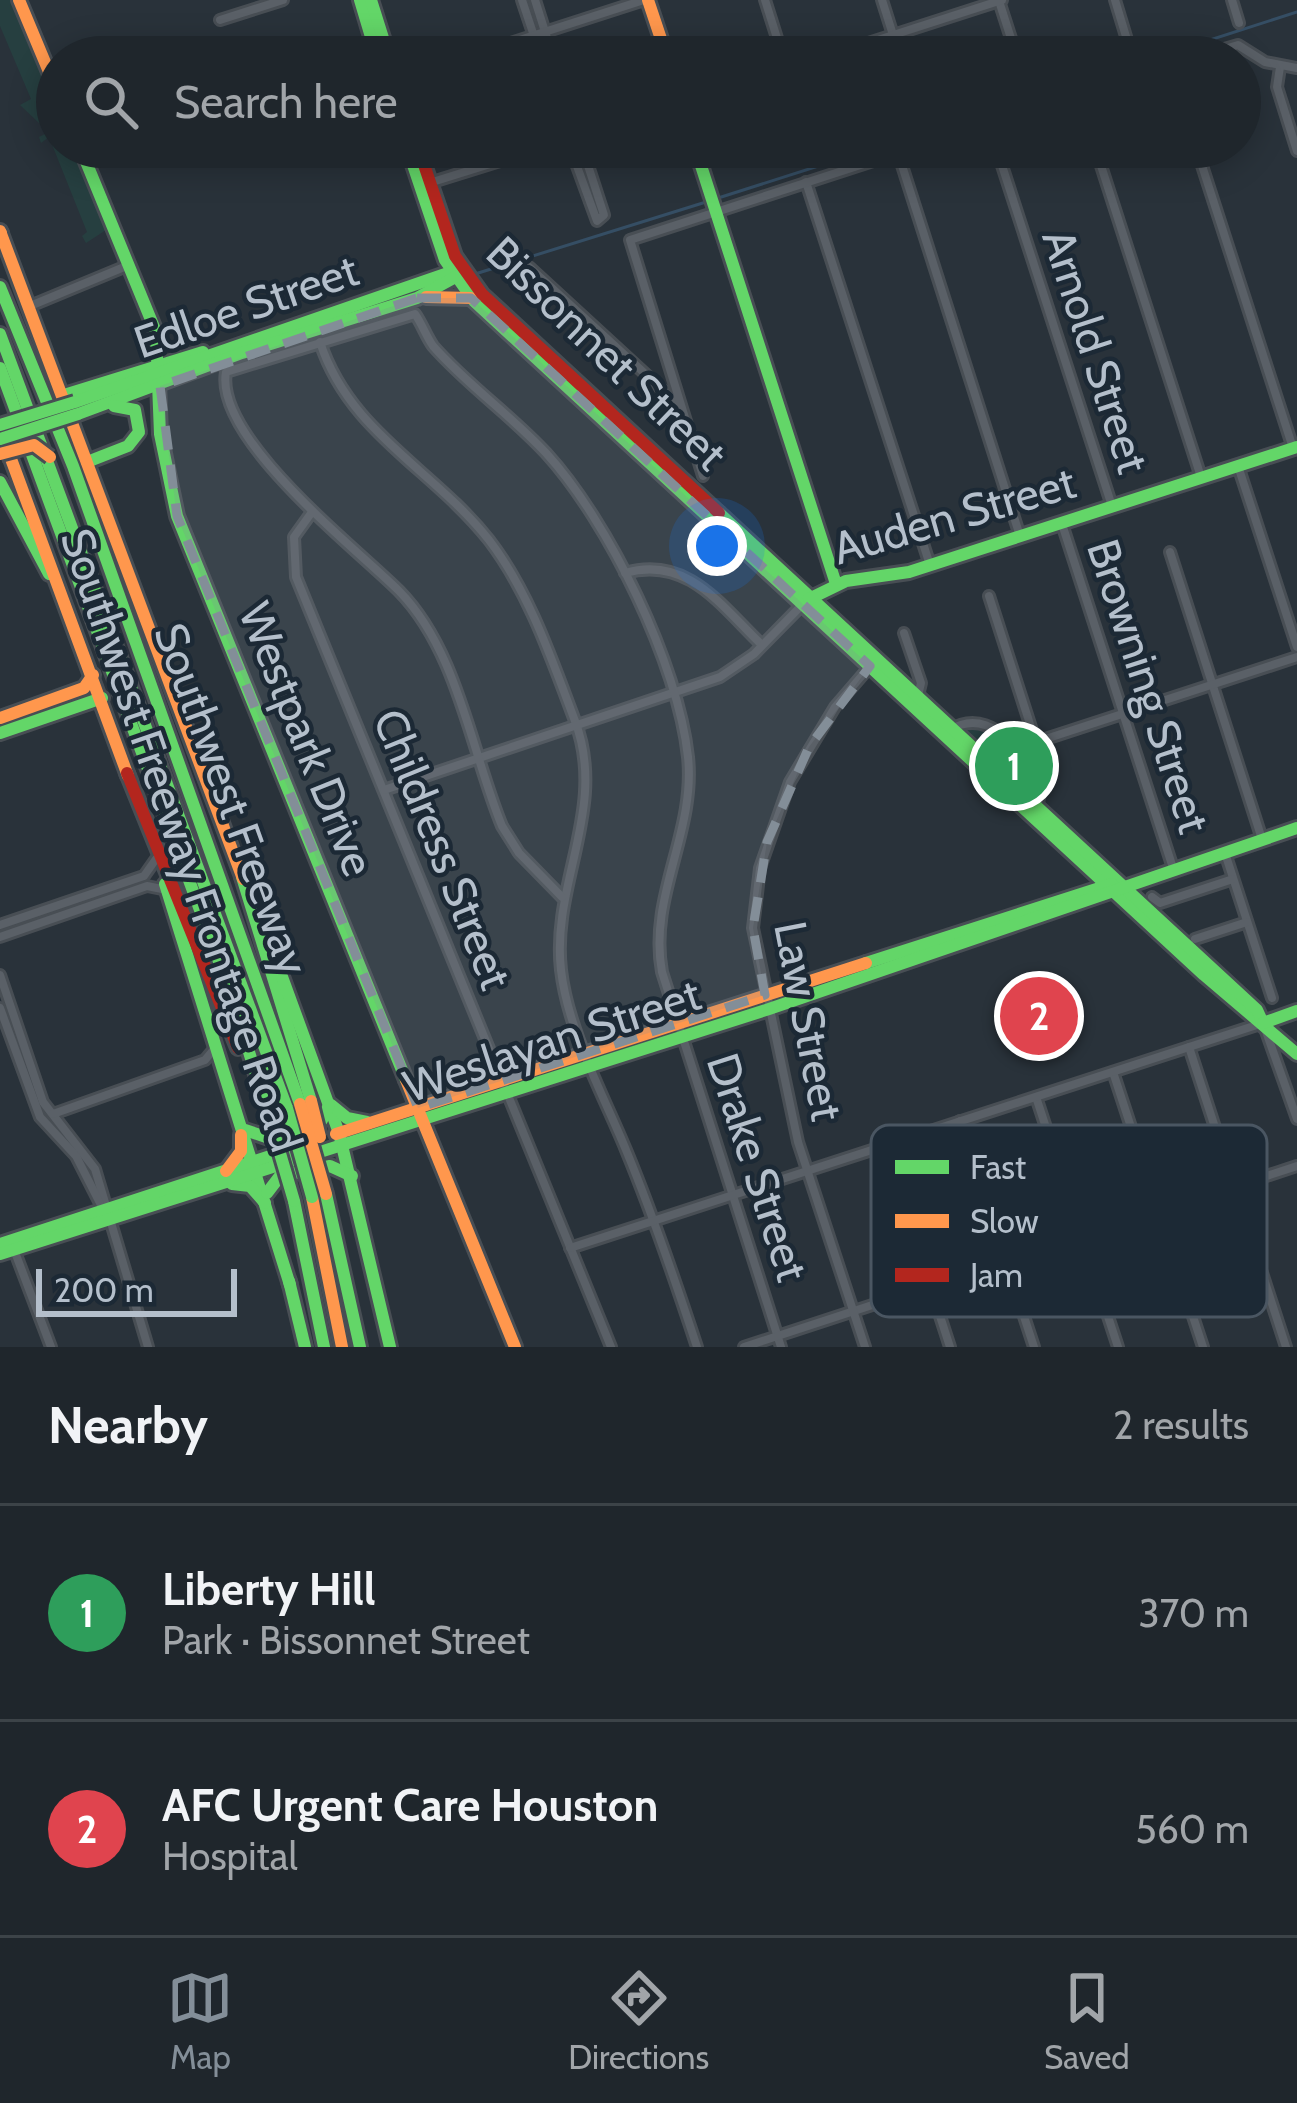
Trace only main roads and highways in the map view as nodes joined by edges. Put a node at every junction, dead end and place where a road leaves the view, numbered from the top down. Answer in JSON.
{"nodes":[{"id":1,"x":20,"y":0,"type":"edge"},
{"id":2,"x":360,"y":0,"type":"edge"},
{"id":3,"x":371,"y":0,"type":"edge"},
{"id":4,"x":646,"y":0,"type":"edge"},
{"id":5,"x":371,"y":36,"type":"edge"},
{"id":6,"x":382,"y":36,"type":"edge"},
{"id":7,"x":659,"y":36,"type":"edge"},
{"id":8,"x":36,"y":40,"type":"edge"},
{"id":9,"x":89,"y":168,"type":"edge"},
{"id":10,"x":418,"y":168,"type":"edge"},
{"id":11,"x":422,"y":168,"type":"edge"},
{"id":12,"x":702,"y":168,"type":"edge"},
{"id":13,"x":425,"y":183,"type":"junction"},
{"id":14,"x":0,"y":232,"type":"edge"},
{"id":15,"x":457,"y":274,"type":"junction"},
{"id":16,"x":0,"y":287,"type":"edge"},
{"id":17,"x":417,"y":298,"type":"junction"},
{"id":18,"x":471,"y":298,"type":"junction"},
{"id":19,"x":0,"y":323,"type":"edge"},
{"id":20,"x":314,"y":331,"type":"junction"},
{"id":21,"x":0,"y":334,"type":"edge"},
{"id":22,"x":0,"y":368,"type":"edge"},
{"id":23,"x":160,"y":375,"type":"junction"},
{"id":24,"x":568,"y":380,"type":"junction"},
{"id":25,"x":64,"y":395,"type":"junction"},
{"id":26,"x":134,"y":395,"type":"junction"},
{"id":27,"x":102,"y":402,"type":"junction"},
{"id":28,"x":37,"y":420,"type":"junction"},
{"id":29,"x":160,"y":421,"type":"junction"},
{"id":30,"x":0,"y":427,"type":"edge"},
{"id":31,"x":0,"y":439,"type":"edge"},
{"id":32,"x":1295,"y":448,"type":"edge"},
{"id":33,"x":0,"y":454,"type":"edge"},
{"id":34,"x":50,"y":457,"type":"junction"},
{"id":35,"x":87,"y":461,"type":"junction"},
{"id":36,"x":0,"y":482,"type":"edge"},
{"id":37,"x":836,"y":584,"type":"junction"},
{"id":38,"x":807,"y":601,"type":"junction"},
{"id":39,"x":70,"y":610,"type":"junction"},
{"id":40,"x":94,"y":675,"type":"junction"},
{"id":41,"x":102,"y":698,"type":"junction"},
{"id":42,"x":55,"y":704,"type":"junction"},
{"id":43,"x":0,"y":718,"type":"edge"},
{"id":44,"x":0,"y":731,"type":"edge"},
{"id":45,"x":127,"y":772,"type":"junction"},
{"id":46,"x":1297,"y":828,"type":"edge"},
{"id":47,"x":200,"y":869,"type":"junction"},
{"id":48,"x":242,"y":877,"type":"junction"},
{"id":49,"x":1114,"y":887,"type":"junction"},
{"id":50,"x":1297,"y":1011,"type":"edge"},
{"id":51,"x":1263,"y":1023,"type":"junction"},
{"id":52,"x":1294,"y":1050,"type":"edge"},
{"id":53,"x":260,"y":1086,"type":"junction"},
{"id":54,"x":329,"y":1102,"type":"junction"},
{"id":55,"x":300,"y":1104,"type":"junction"},
{"id":56,"x":420,"y":1113,"type":"junction"},
{"id":57,"x":239,"y":1114,"type":"junction"},
{"id":58,"x":372,"y":1123,"type":"junction"},
{"id":59,"x":245,"y":1130,"type":"junction"},
{"id":60,"x":366,"y":1138,"type":"junction"},
{"id":61,"x":341,"y":1139,"type":"junction"},
{"id":62,"x":257,"y":1166,"type":"junction"},
{"id":63,"x":226,"y":1172,"type":"junction"},
{"id":64,"x":352,"y":1177,"type":"junction"},
{"id":65,"x":216,"y":1184,"type":"junction"},
{"id":66,"x":324,"y":1195,"type":"junction"},
{"id":67,"x":268,"y":1206,"type":"junction"},
{"id":68,"x":105,"y":1215,"type":"junction"},
{"id":69,"x":6,"y":1247,"type":"edge"},
{"id":70,"x":303,"y":1347,"type":"edge"},
{"id":71,"x":324,"y":1347,"type":"edge"},
{"id":72,"x":342,"y":1347,"type":"edge"},
{"id":73,"x":360,"y":1347,"type":"edge"},
{"id":74,"x":390,"y":1347,"type":"edge"},
{"id":75,"x":515,"y":1347,"type":"edge"}],
"edges":[{"from":1,"to":8,"type":"main road"},
{"from":2,"to":5,"type":"main road"},
{"from":3,"to":6,"type":"main road"},
{"from":4,"to":7,"type":"main road"},
{"from":9,"to":23,"type":"main road","name":"Westpark Drive"},
{"from":10,"to":13,"type":"main road","name":"Bissonnet Street"},
{"from":11,"to":13,"type":"main road","name":"Bissonnet Street"},
{"from":12,"to":37,"type":"main road"},
{"from":13,"to":15,"type":"main road","name":"Bissonnet Street"},
{"from":14,"to":25,"type":"main road","name":"Southwest Freeway Frontage Road"},
{"from":15,"to":17,"type":"main road","name":"Edloe Street"},
{"from":15,"to":18,"type":"main road","name":"Bissonnet Street"},
{"from":15,"to":20,"type":"main road","name":"Edloe Street"},
{"from":15,"to":24,"type":"main road","name":"Bissonnet Street"},
{"from":16,"to":55,"type":"main road","name":"Southwest Freeway"},
{"from":17,"to":18,"type":"main road","name":"Edloe Street"},
{"from":17,"to":20,"type":"main road","name":"Edloe Street"},
{"from":18,"to":24,"type":"main road","name":"Bissonnet Street"},
{"from":19,"to":28,"type":"main road"},
{"from":20,"to":23,"type":"main road","name":"Edloe Street"},
{"from":20,"to":23,"type":"main road","name":"Edloe Street"},
{"from":21,"to":47,"type":"main road"},
{"from":22,"to":53,"type":"main road","name":"Southwest Freeway"},
{"from":23,"to":25,"type":"main road"},
{"from":23,"to":26,"type":"main road","name":"Edloe Street"},
{"from":23,"to":27,"type":"main road","name":"Edloe Street"},
{"from":23,"to":29,"type":"main road","name":"Westpark Drive"},
{"from":24,"to":38,"type":"main road","name":"Bissonnet Street"},
{"from":25,"to":35,"type":"main road","name":"Southwest Freeway Frontage Road"},
{"from":26,"to":27,"type":"main road","name":"Edloe Street"},
{"from":26,"to":29,"type":"main road"},
{"from":27,"to":28,"type":"main road","name":"Edloe Street","bridge":true},
{"from":27,"to":35,"type":"main road"},
{"from":28,"to":30,"type":"main road","name":"Edloe Street","bridge":true},
{"from":28,"to":31,"type":"main road","name":"Edloe Street","bridge":true},
{"from":28,"to":34,"type":"main road","bridge":true},
{"from":29,"to":56,"type":"main road","name":"Westpark Drive"},
{"from":30,"to":39,"type":"main road","name":"Southwest Freeway Frontage Road"},
{"from":32,"to":37,"type":"main road","name":"Auden Street"},
{"from":33,"to":34,"type":"main road","bridge":true},
{"from":34,"to":47,"type":"main road"},
{"from":35,"to":48,"type":"main road","name":"Southwest Freeway Frontage Road"},
{"from":36,"to":39,"type":"main road"},
{"from":37,"to":38,"type":"main road","name":"Auden Street"},
{"from":38,"to":49,"type":"main road","name":"Bissonnet Street"},
{"from":39,"to":40,"type":"main road","name":"Southwest Freeway Frontage Road"},
{"from":40,"to":41,"type":"main road","name":"Southwest Freeway Frontage Road"},
{"from":40,"to":42,"type":"main road"},
{"from":41,"to":42,"type":"main road"},
{"from":41,"to":45,"type":"main road","name":"Southwest Freeway Frontage Road"},
{"from":42,"to":43,"type":"main road"},
{"from":42,"to":44,"type":"main road"},
{"from":45,"to":53,"type":"main road"},
{"from":45,"to":57,"type":"main road","name":"Southwest Freeway Frontage Road"},
{"from":46,"to":49,"type":"main road","name":"Weslayan Street"},
{"from":47,"to":55,"type":"main road"},
{"from":48,"to":54,"type":"main road","name":"Southwest Freeway Frontage Road"},
{"from":48,"to":55,"type":"main road"},
{"from":49,"to":51,"type":"main road","name":"Bissonnet Street"},
{"from":49,"to":56,"type":"main road","name":"Weslayan Street"},
{"from":50,"to":51,"type":"main road"},
{"from":51,"to":52,"type":"main road","name":"Bissonnet Street"},
{"from":53,"to":71,"type":"main road","name":"Southwest Freeway","bridge":true},
{"from":54,"to":58,"type":"main road"},
{"from":54,"to":59,"type":"main road"},
{"from":54,"to":61,"type":"main road","name":"Southwest Freeway Frontage Road"},
{"from":55,"to":66,"type":"main road","bridge":true},
{"from":55,"to":66,"type":"main road","bridge":true},
{"from":56,"to":58,"type":"main road","name":"Weslayan Street"},
{"from":56,"to":60,"type":"main road","name":"Weslayan Street"},
{"from":56,"to":75,"type":"main road","name":"Westpark Drive"},
{"from":57,"to":59,"type":"main road","name":"Southwest Freeway Frontage Road"},
{"from":57,"to":63,"type":"main road"},
{"from":58,"to":61,"type":"main road","name":"Weslayan Street"},
{"from":59,"to":62,"type":"main road","name":"Southwest Freeway Frontage Road"},
{"from":60,"to":61,"type":"main road","name":"Weslayan Street"},
{"from":60,"to":64,"type":"main road"},
{"from":61,"to":62,"type":"main road","name":"Weslayan Street"},
{"from":61,"to":64,"type":"main road","name":"Southwest Freeway Frontage Road"},
{"from":62,"to":63,"type":"main road","name":"Weslayan Street"},
{"from":62,"to":65,"type":"main road","name":"Weslayan Street"},
{"from":62,"to":67,"type":"main road","name":"Southwest Freeway Frontage Road"},
{"from":63,"to":68,"type":"main road","name":"Weslayan Street"},
{"from":64,"to":67,"type":"main road"},
{"from":64,"to":74,"type":"main road","name":"Southwest Freeway Frontage Road"},
{"from":65,"to":67,"type":"main road"},
{"from":65,"to":68,"type":"main road","name":"Weslayan Street"},
{"from":66,"to":72,"type":"main road"},
{"from":66,"to":73,"type":"main road"},
{"from":67,"to":70,"type":"main road","name":"Southwest Freeway Frontage Road"},
{"from":68,"to":69,"type":"main road","name":"Weslayan Street"}]}
